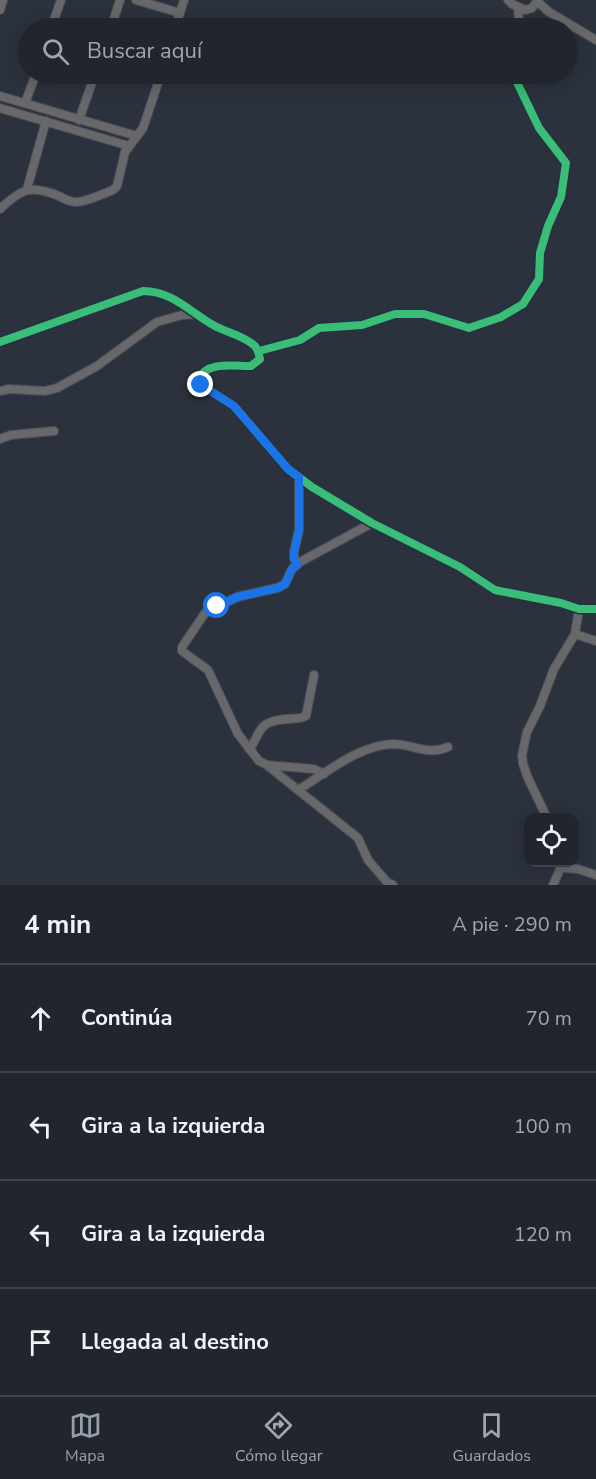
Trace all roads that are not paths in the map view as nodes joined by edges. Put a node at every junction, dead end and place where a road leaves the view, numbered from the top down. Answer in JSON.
{"nodes":[{"id":1,"x":3,"y":0,"type":"edge"},
{"id":2,"x":61,"y":0,"type":"edge"},
{"id":3,"x":120,"y":0,"type":"edge"},
{"id":4,"x":136,"y":0,"type":"edge"},
{"id":5,"x":184,"y":0,"type":"edge"},
{"id":6,"x":508,"y":0,"type":"edge"},
{"id":7,"x":538,"y":1,"type":"edge"},
{"id":8,"x":518,"y":8,"type":"junction"},
{"id":9,"x":0,"y":10,"type":"edge"},
{"id":10,"x":180,"y":13,"type":"junction"},
{"id":11,"x":55,"y":18,"type":"edge"},
{"id":12,"x":114,"y":18,"type":"edge"},
{"id":13,"x":178,"y":18,"type":"edge"},
{"id":14,"x":519,"y":18,"type":"edge"},
{"id":15,"x":559,"y":18,"type":"edge"},
{"id":16,"x":578,"y":29,"type":"edge"},
{"id":17,"x":596,"y":40,"type":"edge"},
{"id":18,"x":32,"y":84,"type":"edge"},
{"id":19,"x":92,"y":84,"type":"edge"},
{"id":20,"x":158,"y":84,"type":"edge"},
{"id":21,"x":518,"y":84,"type":"edge"},
{"id":22,"x":0,"y":96,"type":"edge"},
{"id":23,"x":25,"y":103,"type":"junction"},
{"id":24,"x":0,"y":108,"type":"edge"},
{"id":25,"x":79,"y":120,"type":"junction"},
{"id":26,"x":46,"y":121,"type":"junction"},
{"id":27,"x":137,"y":136,"type":"junction"},
{"id":28,"x":129,"y":146,"type":"junction"},
{"id":29,"x":27,"y":189,"type":"junction"},
{"id":30,"x":0,"y":209,"type":"edge"},
{"id":31,"x":198,"y":314,"type":"junction"},
{"id":32,"x":0,"y":342,"type":"edge"},
{"id":33,"x":259,"y":351,"type":"junction"},
{"id":34,"x":0,"y":391,"type":"edge"},
{"id":35,"x":54,"y":431,"type":"dead end"},
{"id":36,"x":0,"y":439,"type":"edge"},
{"id":37,"x":299,"y":477,"type":"junction"},
{"id":38,"x":372,"y":524,"type":"junction"},
{"id":39,"x":297,"y":565,"type":"junction"},
{"id":40,"x":579,"y":609,"type":"junction"},
{"id":41,"x":596,"y":609,"type":"edge"},
{"id":42,"x":575,"y":634,"type":"junction"},
{"id":43,"x":596,"y":641,"type":"edge"},
{"id":44,"x":314,"y":675,"type":"dead end"},
{"id":45,"x":448,"y":747,"type":"dead end"},
{"id":46,"x":249,"y":749,"type":"junction"},
{"id":47,"x":267,"y":765,"type":"junction"},
{"id":48,"x":324,"y":774,"type":"junction"},
{"id":49,"x":298,"y":790,"type":"junction"},
{"id":50,"x":545,"y":813,"type":"edge"},
{"id":51,"x":561,"y":867,"type":"edge"},
{"id":52,"x":570,"y":867,"type":"edge"},
{"id":53,"x":596,"y":875,"type":"edge"},
{"id":54,"x":393,"y":885,"type":"edge"},
{"id":55,"x":553,"y":885,"type":"edge"}],
"edges":[{"from":1,"to":9,"type":"street"},
{"from":2,"to":11,"type":"street"},
{"from":3,"to":12,"type":"street"},
{"from":4,"to":10,"type":"street"},
{"from":5,"to":10,"type":"street"},
{"from":6,"to":8,"type":"street"},
{"from":7,"to":8,"type":"street"},
{"from":7,"to":15,"type":"street"},
{"from":8,"to":14,"type":"street"},
{"from":10,"to":13,"type":"street"},
{"from":16,"to":17,"type":"street"},
{"from":18,"to":23,"type":"street"},
{"from":19,"to":25,"type":"street"},
{"from":20,"to":27,"type":"street"},
{"from":21,"to":33,"type":"street"},
{"from":22,"to":23,"type":"street"},
{"from":23,"to":25,"type":"street"},
{"from":24,"to":26,"type":"street"},
{"from":25,"to":27,"type":"street"},
{"from":26,"to":28,"type":"street"},
{"from":26,"to":29,"type":"street"},
{"from":27,"to":28,"type":"street"},
{"from":28,"to":29,"type":"street"},
{"from":29,"to":30,"type":"street"},
{"from":31,"to":32,"type":"street"},
{"from":31,"to":33,"type":"street"},
{"from":31,"to":34,"type":"street"},
{"from":33,"to":37,"type":"street"},
{"from":35,"to":36,"type":"street"},
{"from":37,"to":38,"type":"street"},
{"from":37,"to":39,"type":"street"},
{"from":38,"to":39,"type":"street"},
{"from":38,"to":40,"type":"street"},
{"from":39,"to":46,"type":"street"},
{"from":40,"to":41,"type":"street"},
{"from":40,"to":42,"type":"street"},
{"from":42,"to":43,"type":"street"},
{"from":42,"to":50,"type":"street"},
{"from":44,"to":46,"type":"street"},
{"from":45,"to":48,"type":"street"},
{"from":46,"to":47,"type":"street"},
{"from":47,"to":48,"type":"street"},
{"from":47,"to":49,"type":"street"},
{"from":48,"to":49,"type":"street"},
{"from":49,"to":54,"type":"street"},
{"from":51,"to":55,"type":"street"},
{"from":52,"to":53,"type":"street"}]}
